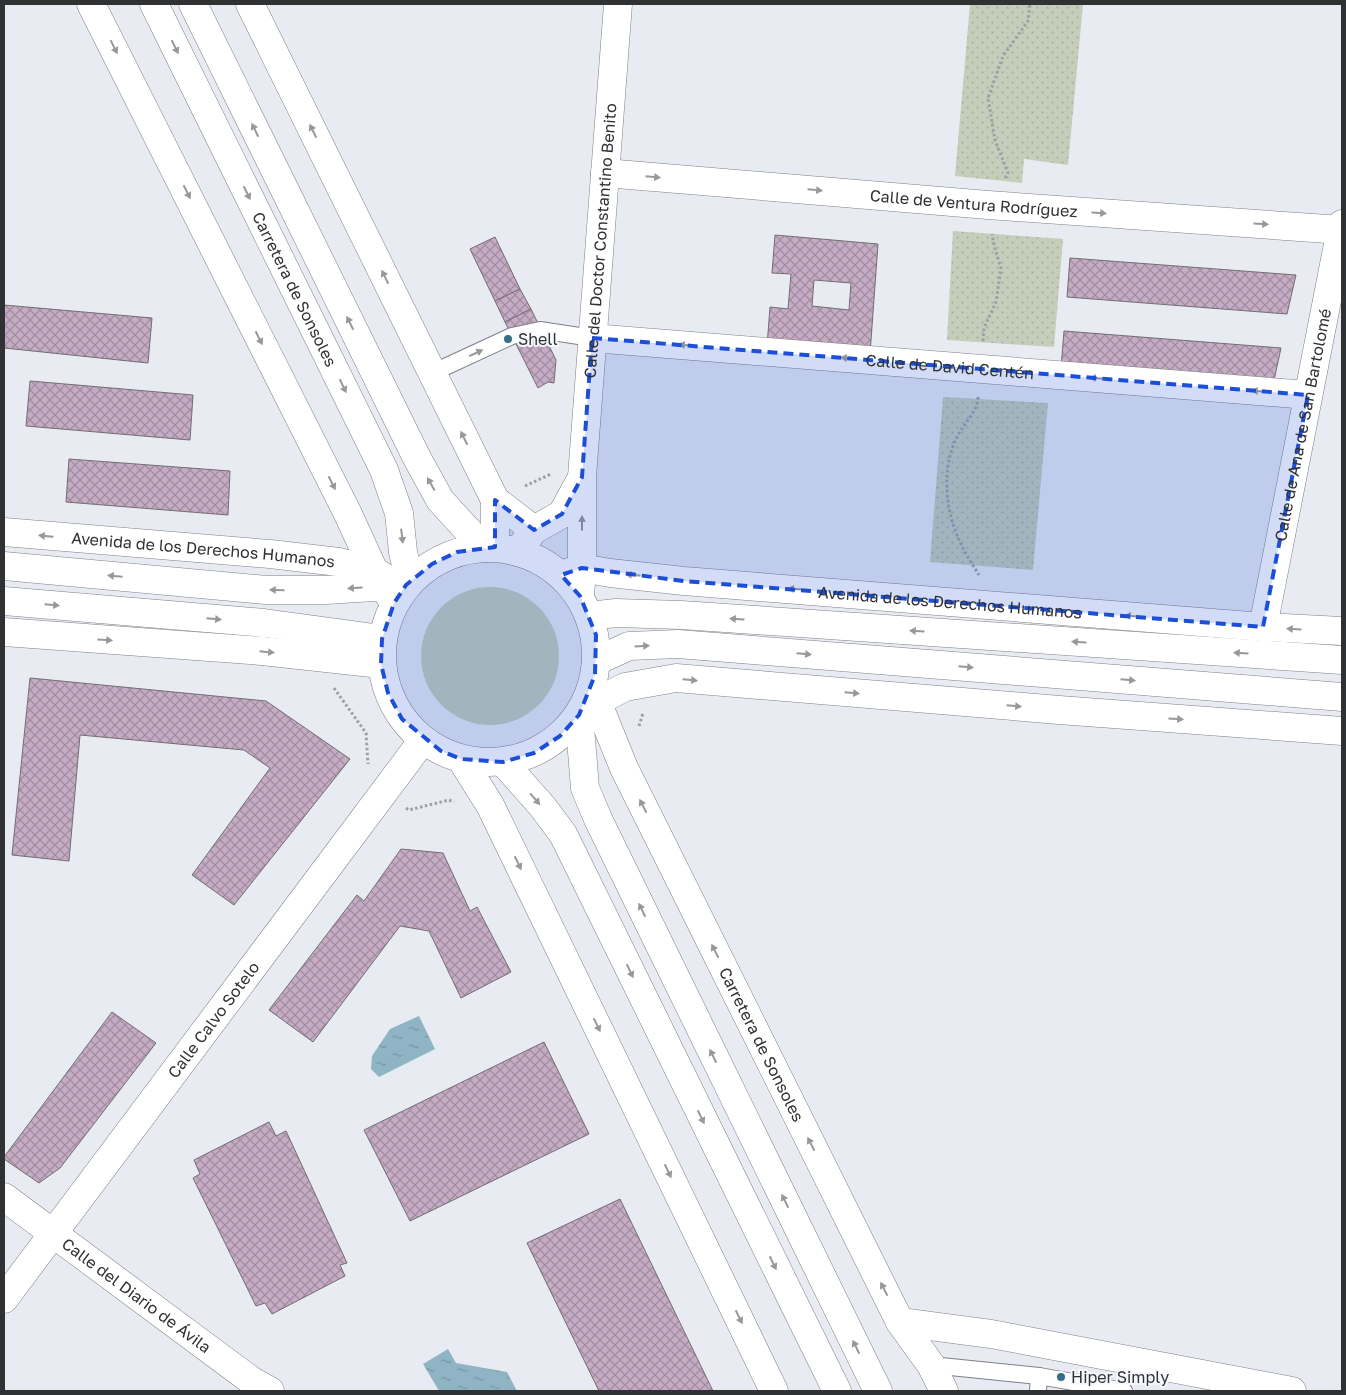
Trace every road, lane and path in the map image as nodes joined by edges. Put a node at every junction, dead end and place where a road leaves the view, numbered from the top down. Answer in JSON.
{"nodes":[{"id":1,"x":91,"y":4,"type":"edge"},
{"id":2,"x":154,"y":4,"type":"edge"},
{"id":3,"x":193,"y":4,"type":"edge"},
{"id":4,"x":250,"y":4,"type":"edge"},
{"id":5,"x":618,"y":4,"type":"edge"},
{"id":6,"x":1030,"y":4,"type":"edge"},
{"id":7,"x":605,"y":173,"type":"junction"},
{"id":8,"x":988,"y":205,"type":"junction"},
{"id":9,"x":1342,"y":228,"type":"edge"},
{"id":10,"x":592,"y":338,"type":"junction"},
{"id":11,"x":981,"y":369,"type":"junction"},
{"id":12,"x":432,"y":373,"type":"junction"},
{"id":13,"x":1308,"y":395,"type":"junction"},
{"id":14,"x":582,"y":477,"type":"junction"},
{"id":15,"x":495,"y":500,"type":"junction"},
{"id":16,"x":348,"y":514,"type":"junction"},
{"id":17,"x":534,"y":530,"type":"junction"},
{"id":18,"x":4,"y":532,"type":"edge"},
{"id":19,"x":498,"y":549,"type":"junction"},
{"id":20,"x":338,"y":562,"type":"junction"},
{"id":21,"x":4,"y":566,"type":"edge"},
{"id":22,"x":572,"y":571,"type":"junction"},
{"id":23,"x":394,"y":585,"type":"junction"},
{"id":24,"x":326,"y":590,"type":"junction"},
{"id":25,"x":4,"y":601,"type":"edge"},
{"id":26,"x":977,"y":603,"type":"junction"},
{"id":27,"x":584,"y":606,"type":"junction"},
{"id":28,"x":1263,"y":627,"type":"junction"},
{"id":29,"x":1342,"y":631,"type":"edge"},
{"id":30,"x":4,"y":632,"type":"edge"},
{"id":31,"x":382,"y":652,"type":"junction"},
{"id":32,"x":1342,"y":660,"type":"edge"},
{"id":33,"x":596,"y":661,"type":"junction"},
{"id":34,"x":625,"y":687,"type":"junction"},
{"id":35,"x":1342,"y":697,"type":"edge"},
{"id":36,"x":588,"y":704,"type":"junction"},
{"id":37,"x":609,"y":729,"type":"junction"},
{"id":38,"x":1342,"y":731,"type":"edge"},
{"id":39,"x":423,"y":740,"type":"junction"},
{"id":40,"x":461,"y":759,"type":"junction"},
{"id":41,"x":503,"y":762,"type":"junction"},
{"id":42,"x":4,"y":1197,"type":"edge"},
{"id":43,"x":53,"y":1232,"type":"junction"},
{"id":44,"x":4,"y":1299,"type":"edge"},
{"id":45,"x":900,"y":1322,"type":"junction"},
{"id":46,"x":931,"y":1365,"type":"junction"},
{"id":47,"x":1039,"y":1384,"type":"edge"},
{"id":48,"x":270,"y":1391,"type":"edge"},
{"id":49,"x":774,"y":1391,"type":"edge"},
{"id":50,"x":836,"y":1391,"type":"edge"},
{"id":51,"x":878,"y":1391,"type":"edge"},
{"id":52,"x":944,"y":1391,"type":"edge"},
{"id":53,"x":1124,"y":1391,"type":"edge"},
{"id":54,"x":1292,"y":1391,"type":"edge"}],
"edges":[{"from":1,"to":16,"type":"main road","one_way":true},
{"from":2,"to":23,"type":"main road","name":"Carretera de Sonsoles","one_way":true},
{"from":19,"to":3,"type":"main road","one_way":true},
{"from":12,"to":4,"type":"main road","one_way":true},
{"from":5,"to":7,"type":"main road","name":"Calle del Doctor Constantino Benito"},
{"from":6,"to":8,"type":"path"},
{"from":7,"to":8,"type":"main road","name":"Calle de Ventura Rodríguez","one_way":true},
{"from":7,"to":10,"type":"main road","name":"Calle del Doctor Constantino Benito"},
{"from":8,"to":9,"type":"main road","name":"Calle de Ventura Rodríguez","one_way":true},
{"from":8,"to":11,"type":"path"},
{"from":9,"to":13,"type":"main road","name":"Calle de Ana de San Bartolomé"},
{"from":11,"to":10,"type":"main road","name":"Calle de David Centén","one_way":true},
{"from":12,"to":10,"type":"lane","one_way":true},
{"from":10,"to":14,"type":"main road","name":"Calle del Doctor Constantino Benito"},
{"from":13,"to":11,"type":"main road","name":"Calle de David Centén","one_way":true},
{"from":11,"to":26,"type":"path"},
{"from":15,"to":12,"type":"main road","one_way":true},
{"from":13,"to":28,"type":"main road","name":"Calle de Ana de San Bartolomé"},
{"from":14,"to":17,"type":"main road","name":"Calle del Doctor Constantino Benito"},
{"from":22,"to":14,"type":"main road","name":"Calle del Doctor Constantino Benito","one_way":true},
{"from":15,"to":17,"type":"main road"},
{"from":15,"to":19,"type":"main road"},
{"from":16,"to":20,"type":"main road"},
{"from":16,"to":23,"type":"main road"},
{"from":17,"to":19,"type":"main road","name":"Calle del Doctor Constantino Benito"},
{"from":20,"to":18,"type":"main road","name":"Avenida de los Derechos Humanos","one_way":true},
{"from":19,"to":22,"type":"main road"},
{"from":19,"to":23,"type":"main road"},
{"from":20,"to":23,"type":"main road","name":"Avenida de los Derechos Humanos"},
{"from":20,"to":24,"type":"main road"},
{"from":24,"to":21,"type":"main road","name":"Avenida de los Derechos Humanos","one_way":true},
{"from":26,"to":22,"type":"main road","name":"Avenida de los Derechos Humanos","one_way":true},
{"from":22,"to":27,"type":"main road"},
{"from":23,"to":24,"type":"main road","name":"Avenida de los Derechos Humanos","one_way":true},
{"from":23,"to":31,"type":"main road"},
{"from":25,"to":31,"type":"main road","one_way":true},
{"from":28,"to":26,"type":"main road","name":"Avenida de los Derechos Humanos","one_way":true},
{"from":32,"to":27,"type":"main road","name":"Avenida de los Derechos Humanos","one_way":true},
{"from":27,"to":33,"type":"main road"},
{"from":29,"to":28,"type":"main road","name":"Avenida de los Derechos Humanos","one_way":true},
{"from":30,"to":31,"type":"main road","one_way":true},
{"from":31,"to":39,"type":"main road"},
{"from":33,"to":35,"type":"main road","one_way":true},
{"from":33,"to":36,"type":"main road"},
{"from":34,"to":36,"type":"main road"},
{"from":34,"to":37,"type":"main road"},
{"from":34,"to":38,"type":"main road","one_way":true},
{"from":36,"to":37,"type":"main road","name":"Carretera de Sonsoles"},
{"from":36,"to":41,"type":"main road"},
{"from":51,"to":36,"type":"main road","one_way":true},
{"from":45,"to":37,"type":"main road","name":"Carretera de Sonsoles","one_way":true},
{"from":39,"to":40,"type":"main road"},
{"from":39,"to":43,"type":"main road","name":"Calle Calvo Sotelo"},
{"from":40,"to":41,"type":"main road"},
{"from":40,"to":49,"type":"main road","one_way":true},
{"from":41,"to":50,"type":"main road","one_way":true},
{"from":42,"to":43,"type":"main road","name":"Calle del Diario de Ávila"},
{"from":43,"to":44,"type":"main road","name":"Calle Calvo Sotelo"},
{"from":43,"to":48,"type":"main road","name":"Calle del Diario de Ávila"},
{"from":45,"to":46,"type":"main road","name":"Carretera de Sonsoles"},
{"from":45,"to":54,"type":"main road"},
{"from":46,"to":47,"type":"lane"},
{"from":46,"to":52,"type":"main road","name":"Carretera de Sonsoles"},
{"from":47,"to":53,"type":"lane"}]}
